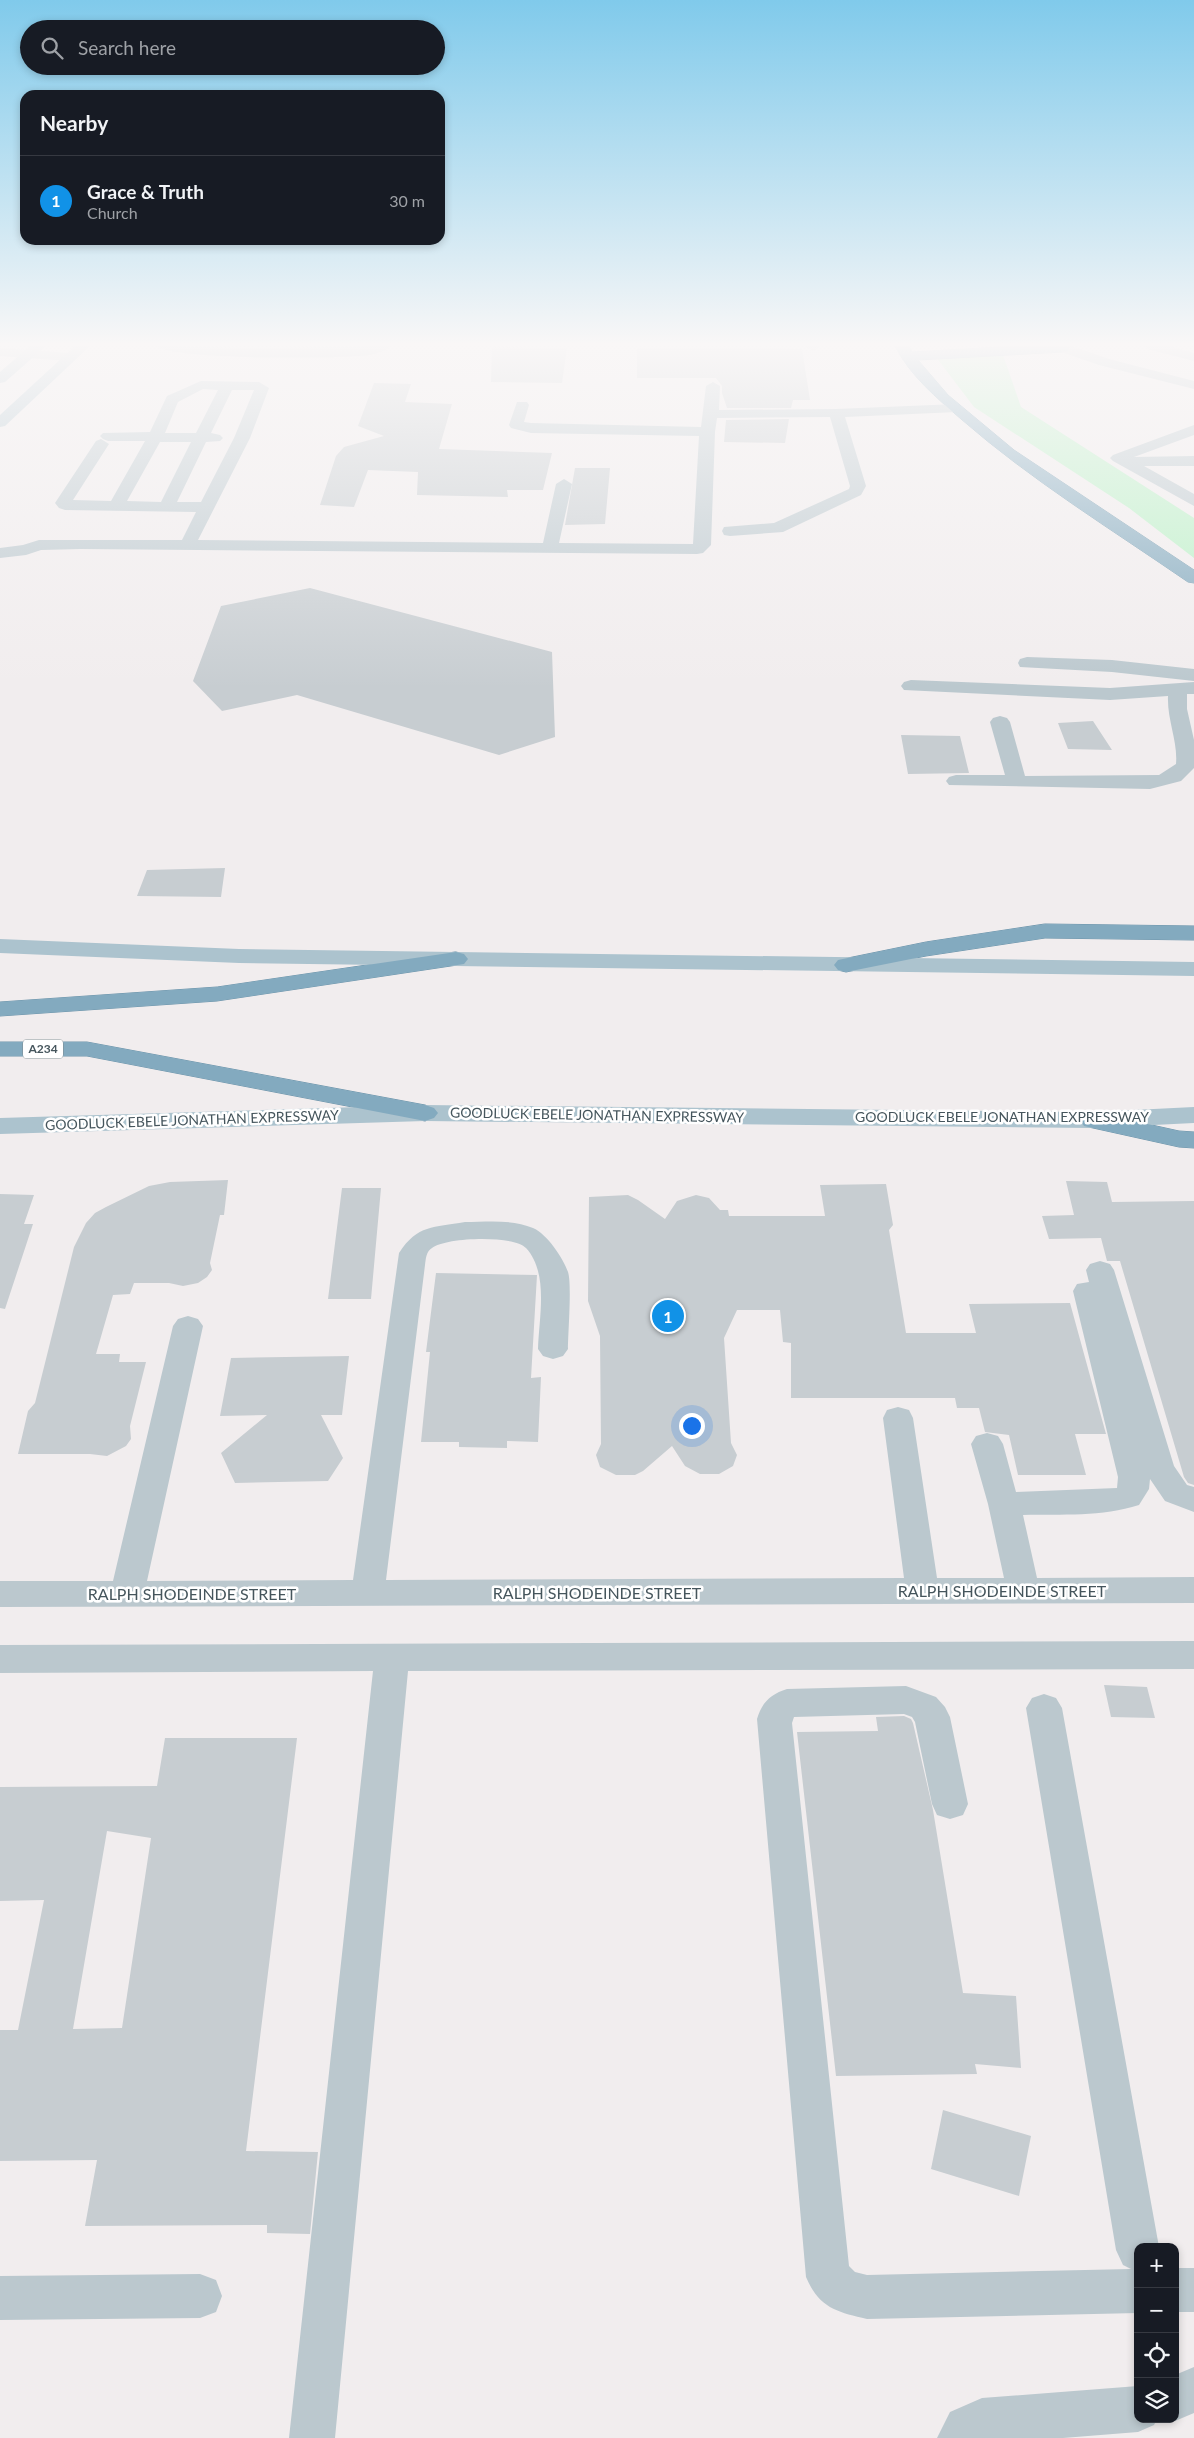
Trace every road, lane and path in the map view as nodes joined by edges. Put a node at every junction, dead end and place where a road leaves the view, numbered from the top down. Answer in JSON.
{"nodes":[{"id":1,"x":92,"y":460,"type":"edge"},
{"id":2,"x":142,"y":460,"type":"edge"},
{"id":3,"x":189,"y":460,"type":"edge"},
{"id":4,"x":230,"y":460,"type":"edge"},
{"id":5,"x":706,"y":460,"type":"edge"},
{"id":6,"x":849,"y":460,"type":"edge"},
{"id":7,"x":1019,"y":460,"type":"edge"},
{"id":8,"x":1121,"y":460,"type":"edge"},
{"id":9,"x":1194,"y":461,"type":"edge"},
{"id":10,"x":1127,"y":463,"type":"junction"},
{"id":11,"x":564,"y":484,"type":"dead end"},
{"id":12,"x":1194,"y":501,"type":"edge"},
{"id":13,"x":167,"y":506,"type":"junction"},
{"id":14,"x":116,"y":507,"type":"junction"},
{"id":15,"x":205,"y":507,"type":"junction"},
{"id":16,"x":730,"y":531,"type":"dead end"},
{"id":17,"x":0,"y":538,"type":"edge"},
{"id":18,"x":188,"y":544,"type":"junction"},
{"id":19,"x":38,"y":545,"type":"junction"},
{"id":20,"x":550,"y":547,"type":"junction"},
{"id":21,"x":0,"y":553,"type":"edge"},
{"id":22,"x":1194,"y":578,"type":"edge"},
{"id":23,"x":1027,"y":662,"type":"dead end"},
{"id":24,"x":1194,"y":674,"type":"edge"},
{"id":25,"x":911,"y":686,"type":"dead end"},
{"id":26,"x":1186,"y":690,"type":"edge"},
{"id":27,"x":1000,"y":722,"type":"dead end"},
{"id":28,"x":956,"y":781,"type":"dead end"},
{"id":29,"x":1017,"y":782,"type":"junction"},
{"id":30,"x":1194,"y":932,"type":"edge"},
{"id":31,"x":0,"y":946,"type":"edge"},
{"id":32,"x":456,"y":959,"type":"junction"},
{"id":33,"x":846,"y":965,"type":"junction"},
{"id":34,"x":1194,"y":969,"type":"edge"},
{"id":35,"x":0,"y":1009,"type":"edge"},
{"id":36,"x":0,"y":1049,"type":"edge"},
{"id":37,"x":425,"y":1113,"type":"junction"},
{"id":38,"x":1194,"y":1115,"type":"edge"},
{"id":39,"x":1093,"y":1120,"type":"junction"},
{"id":40,"x":0,"y":1126,"type":"edge"},
{"id":41,"x":1194,"y":1140,"type":"edge"},
{"id":42,"x":188,"y":1326,"type":"dead end"},
{"id":43,"x":552,"y":1349,"type":"dead end"},
{"id":44,"x":898,"y":1418,"type":"dead end"},
{"id":45,"x":987,"y":1444,"type":"dead end"},
{"id":46,"x":1194,"y":1500,"type":"edge"},
{"id":47,"x":1004,"y":1504,"type":"junction"},
{"id":48,"x":1194,"y":1590,"type":"edge"},
{"id":49,"x":1023,"y":1591,"type":"junction"},
{"id":50,"x":922,"y":1592,"type":"junction"},
{"id":51,"x":368,"y":1593,"type":"junction"},
{"id":52,"x":0,"y":1594,"type":"edge"},
{"id":53,"x":128,"y":1594,"type":"junction"},
{"id":54,"x":1194,"y":1655,"type":"edge"},
{"id":55,"x":392,"y":1658,"type":"junction"},
{"id":56,"x":0,"y":1659,"type":"edge"},
{"id":57,"x":1044,"y":1708,"type":"dead end"},
{"id":58,"x":950,"y":1804,"type":"dead end"},
{"id":59,"x":1137,"y":2243,"type":"edge"},
{"id":60,"x":1179,"y":2290,"type":"edge"},
{"id":61,"x":1194,"y":2290,"type":"edge"},
{"id":62,"x":1134,"y":2291,"type":"edge"},
{"id":63,"x":200,"y":2296,"type":"dead end"},
{"id":64,"x":0,"y":2298,"type":"edge"},
{"id":65,"x":1194,"y":2390,"type":"edge"},
{"id":66,"x":1179,"y":2396,"type":"edge"},
{"id":67,"x":1134,"y":2409,"type":"edge"},
{"id":68,"x":312,"y":2438,"type":"edge"},
{"id":69,"x":960,"y":2438,"type":"edge"}],
"edges":[{"from":1,"to":14,"type":"street"},
{"from":2,"to":14,"type":"street"},
{"from":3,"to":13,"type":"street"},
{"from":4,"to":15,"type":"street"},
{"from":5,"to":20,"type":"street"},
{"from":6,"to":16,"type":"street"},
{"from":7,"to":22,"type":"highway"},
{"from":8,"to":10,"type":"street"},
{"from":9,"to":10,"type":"street"},
{"from":10,"to":12,"type":"street"},
{"from":11,"to":20,"type":"street"},
{"from":13,"to":14,"type":"street"},
{"from":13,"to":15,"type":"street"},
{"from":15,"to":18,"type":"street"},
{"from":17,"to":19,"type":"street"},
{"from":18,"to":19,"type":"street"},
{"from":18,"to":20,"type":"street"},
{"from":19,"to":21,"type":"street"},
{"from":23,"to":24,"type":"street"},
{"from":25,"to":26,"type":"street"},
{"from":26,"to":29,"type":"street"},
{"from":27,"to":29,"type":"street"},
{"from":28,"to":29,"type":"street"},
{"from":30,"to":33,"type":"highway"},
{"from":31,"to":32,"type":"main road"},
{"from":32,"to":33,"type":"main road"},
{"from":32,"to":35,"type":"highway"},
{"from":33,"to":34,"type":"main road"},
{"from":36,"to":37,"type":"highway","number":"A234"},
{"from":37,"to":39,"type":"main road","name":"GOODLUCK EBELE JONATHAN EXPRESSWAY"},
{"from":37,"to":40,"type":"main road","name":"GOODLUCK EBELE JONATHAN EXPRESSWAY"},
{"from":38,"to":39,"type":"main road","name":"GOODLUCK EBELE JONATHAN EXPRESSWAY"},
{"from":39,"to":41,"type":"highway"},
{"from":42,"to":53,"type":"street"},
{"from":43,"to":51,"type":"street"},
{"from":44,"to":50,"type":"street"},
{"from":45,"to":47,"type":"street"},
{"from":46,"to":47,"type":"street"},
{"from":47,"to":49,"type":"street"},
{"from":48,"to":49,"type":"street","name":"RALPH SHODEINDE STREET"},
{"from":49,"to":50,"type":"street","name":"RALPH SHODEINDE STREET"},
{"from":50,"to":51,"type":"street","name":"RALPH SHODEINDE STREET"},
{"from":51,"to":53,"type":"street","name":"RALPH SHODEINDE STREET"},
{"from":52,"to":53,"type":"street","name":"RALPH SHODEINDE STREET"},
{"from":54,"to":55,"type":"street"},
{"from":55,"to":56,"type":"street"},
{"from":55,"to":68,"type":"street"},
{"from":57,"to":59,"type":"street"},
{"from":58,"to":62,"type":"street"},
{"from":60,"to":61,"type":"street"},
{"from":63,"to":64,"type":"street"},
{"from":65,"to":66,"type":"street"},
{"from":67,"to":69,"type":"street"}]}
